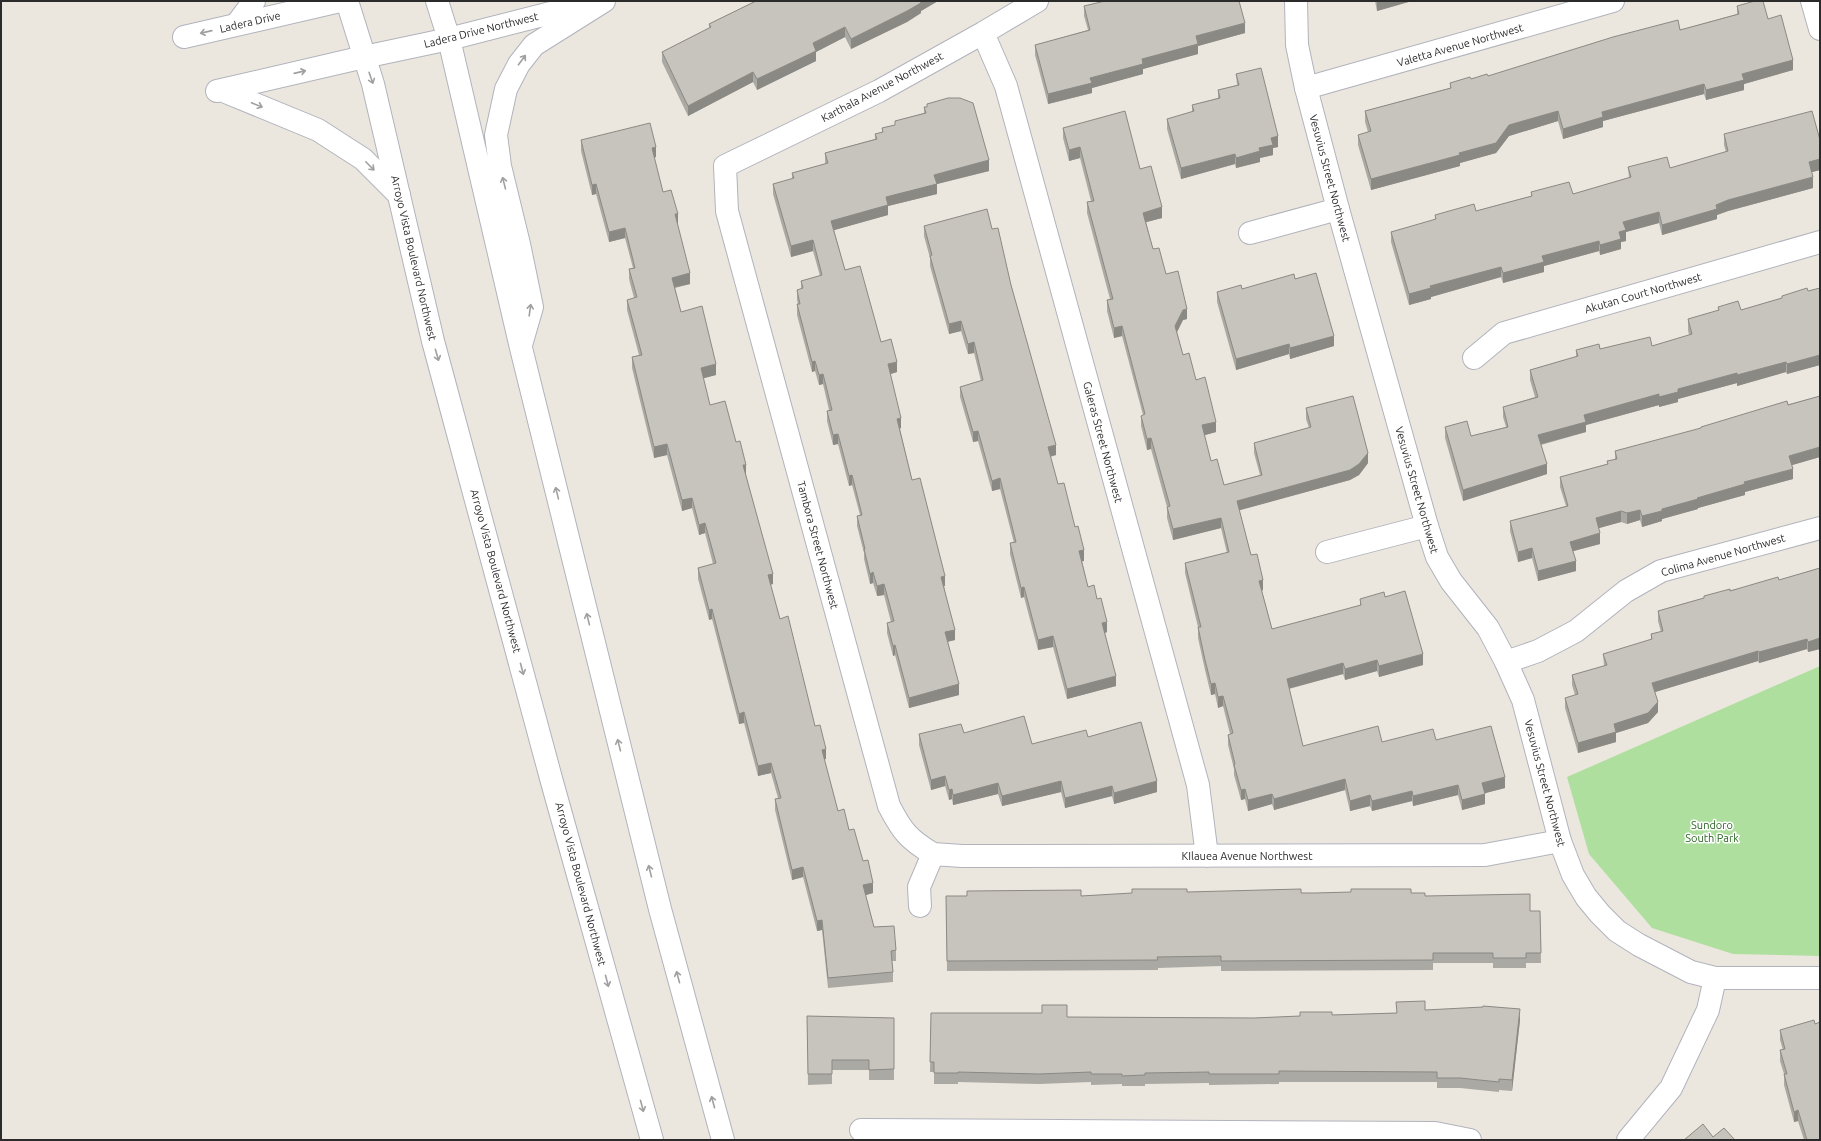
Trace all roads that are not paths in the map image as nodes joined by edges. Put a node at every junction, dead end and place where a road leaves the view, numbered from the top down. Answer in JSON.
{"nodes":[{"id":1,"x":254,"y":1,"type":"edge"},
{"id":2,"x":340,"y":1,"type":"edge"},
{"id":3,"x":347,"y":1,"type":"edge"},
{"id":4,"x":437,"y":1,"type":"edge"},
{"id":5,"x":598,"y":1,"type":"edge"},
{"id":6,"x":604,"y":1,"type":"edge"},
{"id":7,"x":1036,"y":1,"type":"edge"},
{"id":8,"x":1296,"y":1,"type":"edge"},
{"id":9,"x":1613,"y":1,"type":"edge"},
{"id":10,"x":1812,"y":1,"type":"edge"},
{"id":11,"x":236,"y":25,"type":"junction"},
{"id":12,"x":1820,"y":29,"type":"edge"},
{"id":13,"x":983,"y":33,"type":"junction"},
{"id":14,"x":184,"y":37,"type":"dead end"},
{"id":15,"x":449,"y":39,"type":"junction"},
{"id":16,"x":364,"y":57,"type":"junction"},
{"id":17,"x":1306,"y":88,"type":"junction"},
{"id":18,"x":725,"y":166,"type":"joint"},
{"id":19,"x":399,"y":195,"type":"junction"},
{"id":20,"x":1338,"y":209,"type":"junction"},
{"id":21,"x":1250,"y":233,"type":"dead end"},
{"id":22,"x":1820,"y":242,"type":"edge"},
{"id":23,"x":521,"y":348,"type":"junction"},
{"id":24,"x":1474,"y":358,"type":"dead end"},
{"id":25,"x":1427,"y":526,"type":"junction"},
{"id":26,"x":1820,"y":528,"type":"edge"},
{"id":27,"x":1327,"y":552,"type":"dead end"},
{"id":28,"x":1506,"y":662,"type":"junction"},
{"id":29,"x":1560,"y":841,"type":"junction"},
{"id":30,"x":933,"y":854,"type":"junction"},
{"id":31,"x":1207,"y":856,"type":"junction"},
{"id":32,"x":920,"y":906,"type":"dead end"},
{"id":33,"x":1715,"y":978,"type":"junction"},
{"id":34,"x":1820,"y":978,"type":"edge"},
{"id":35,"x":861,"y":1130,"type":"dead end"},
{"id":36,"x":972,"y":1136,"type":"edge"},
{"id":37,"x":652,"y":1140,"type":"edge"},
{"id":38,"x":723,"y":1140,"type":"edge"},
{"id":39,"x":1470,"y":1140,"type":"edge"},
{"id":40,"x":1628,"y":1140,"type":"edge"}],
"edges":[{"from":1,"to":11,"type":"street"},
{"from":2,"to":11,"type":"street","name":"Ladera Drive"},
{"from":3,"to":16,"type":"street","name":"Arroyo Vista Boulevard Northwest"},
{"from":4,"to":15,"type":"street"},
{"from":5,"to":15,"type":"street","name":"Ladera Drive Northwest"},
{"from":23,"to":6,"type":"street","one_way":true},
{"from":7,"to":13,"type":"street","name":"Karthala Avenue Northwest"},
{"from":8,"to":17,"type":"street","name":"Vesuvius Street Northwest"},
{"from":9,"to":17,"type":"street","name":"Valetta Avenue Northwest"},
{"from":10,"to":12,"type":"street"},
{"from":11,"to":14,"type":"street","name":"Ladera Drive","one_way":true},
{"from":13,"to":18,"type":"street","name":"Karthala Avenue Northwest"},
{"from":13,"to":31,"type":"street","name":"Galeras Street Northwest"},
{"from":15,"to":16,"type":"street","name":"Ladera Drive Northwest"},
{"from":15,"to":23,"type":"street"},
{"from":16,"to":19,"type":"street","name":"Arroyo Vista Boulevard Northwest","one_way":true},
{"from":16,"to":19,"type":"street"},
{"from":17,"to":20,"type":"street","name":"Vesuvius Street Northwest"},
{"from":18,"to":30,"type":"street","name":"Tambora Street Northwest"},
{"from":19,"to":37,"type":"street","name":"Arroyo Vista Boulevard Northwest","one_way":true},
{"from":20,"to":21,"type":"street"},
{"from":20,"to":25,"type":"street","name":"Vesuvius Street Northwest"},
{"from":22,"to":24,"type":"street","name":"Akutan Court Northwest"},
{"from":38,"to":23,"type":"street","one_way":true},
{"from":25,"to":27,"type":"street"},
{"from":25,"to":28,"type":"street","name":"Vesuvius Street Northwest"},
{"from":26,"to":28,"type":"street","name":"Colima Avenue Northwest"},
{"from":28,"to":29,"type":"street","name":"Vesuvius Street Northwest"},
{"from":29,"to":31,"type":"street","name":"KIlauea Avenue Northwest"},
{"from":29,"to":33,"type":"street","name":"Vesuvius Street Northwest"},
{"from":30,"to":31,"type":"street","name":"KIlauea Avenue Northwest"},
{"from":30,"to":32,"type":"street"},
{"from":33,"to":34,"type":"street","name":"Vesuvius Street Northwest"},
{"from":33,"to":40,"type":"street"},
{"from":35,"to":36,"type":"street"},
{"from":36,"to":39,"type":"street"}]}
